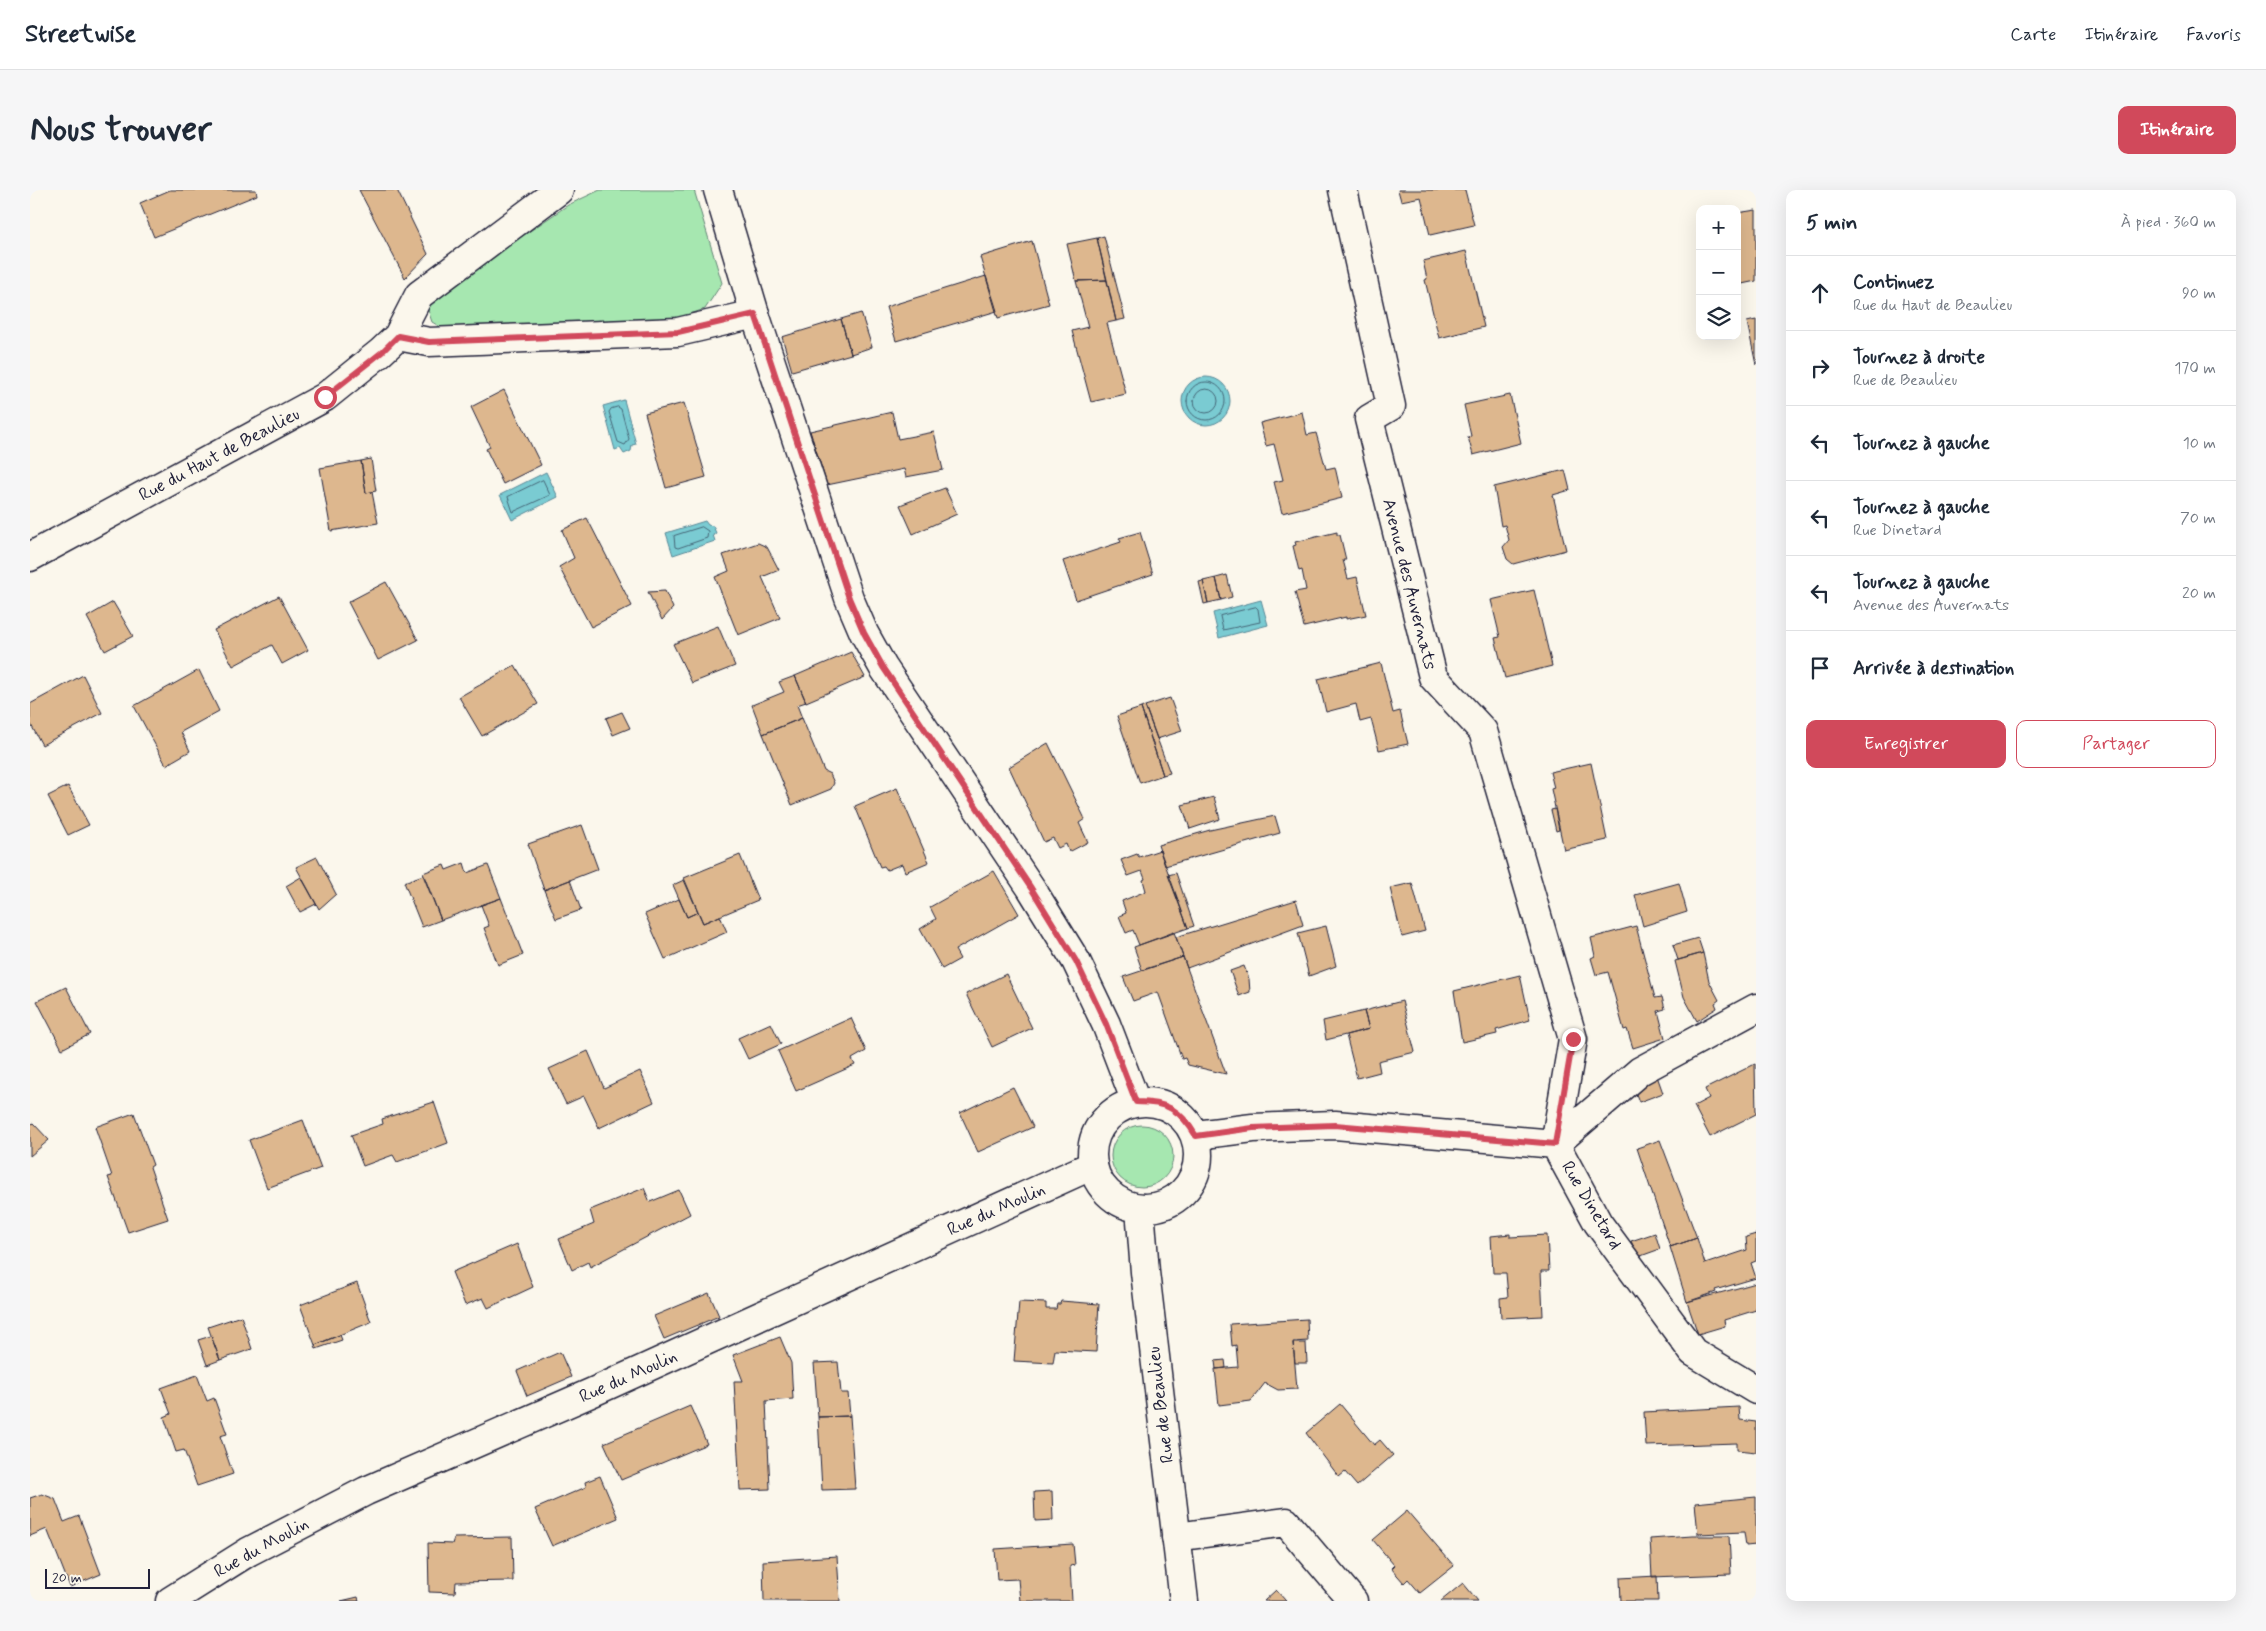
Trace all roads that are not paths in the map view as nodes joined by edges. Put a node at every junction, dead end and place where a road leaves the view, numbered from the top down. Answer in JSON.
{"nodes":[{"id":1,"x":559,"y":190,"type":"edge"},
{"id":2,"x":718,"y":190,"type":"edge"},
{"id":3,"x":1343,"y":190,"type":"edge"},
{"id":4,"x":755,"y":314,"type":"junction"},
{"id":5,"x":398,"y":336,"type":"junction"},
{"id":6,"x":30,"y":557,"type":"edge"},
{"id":7,"x":1756,"y":1008,"type":"edge"},
{"id":8,"x":1136,"y":1102,"type":"junction"},
{"id":9,"x":1196,"y":1136,"type":"junction"},
{"id":10,"x":1555,"y":1144,"type":"junction"},
{"id":11,"x":1093,"y":1165,"type":"junction"},
{"id":12,"x":1140,"y":1208,"type":"junction"},
{"id":13,"x":1756,"y":1390,"type":"edge"},
{"id":14,"x":1176,"y":1537,"type":"junction"},
{"id":15,"x":170,"y":1601,"type":"edge"},
{"id":16,"x":1184,"y":1601,"type":"edge"},
{"id":17,"x":1353,"y":1601,"type":"edge"}],
"edges":[{"from":1,"to":5,"type":"street","name":"Rue du Haut de Beaulieu"},
{"from":2,"to":4,"type":"street"},
{"from":3,"to":10,"type":"street","name":"Avenue des Auvernats"},
{"from":4,"to":5,"type":"street"},
{"from":4,"to":8,"type":"street"},
{"from":5,"to":6,"type":"street","name":"Rue du Haut de Beaulieu"},
{"from":7,"to":10,"type":"street"},
{"from":8,"to":9,"type":"street"},
{"from":8,"to":11,"type":"street"},
{"from":9,"to":10,"type":"street","name":"Rue Dinetard"},
{"from":9,"to":12,"type":"street"},
{"from":10,"to":13,"type":"street","name":"Rue Dinetard"},
{"from":11,"to":12,"type":"street"},
{"from":11,"to":15,"type":"street","name":"Rue du Moulin"},
{"from":12,"to":14,"type":"street","name":"Rue de Beaulieu"},
{"from":14,"to":16,"type":"street","name":"Rue de Beaulieu"},
{"from":14,"to":17,"type":"street"}]}
